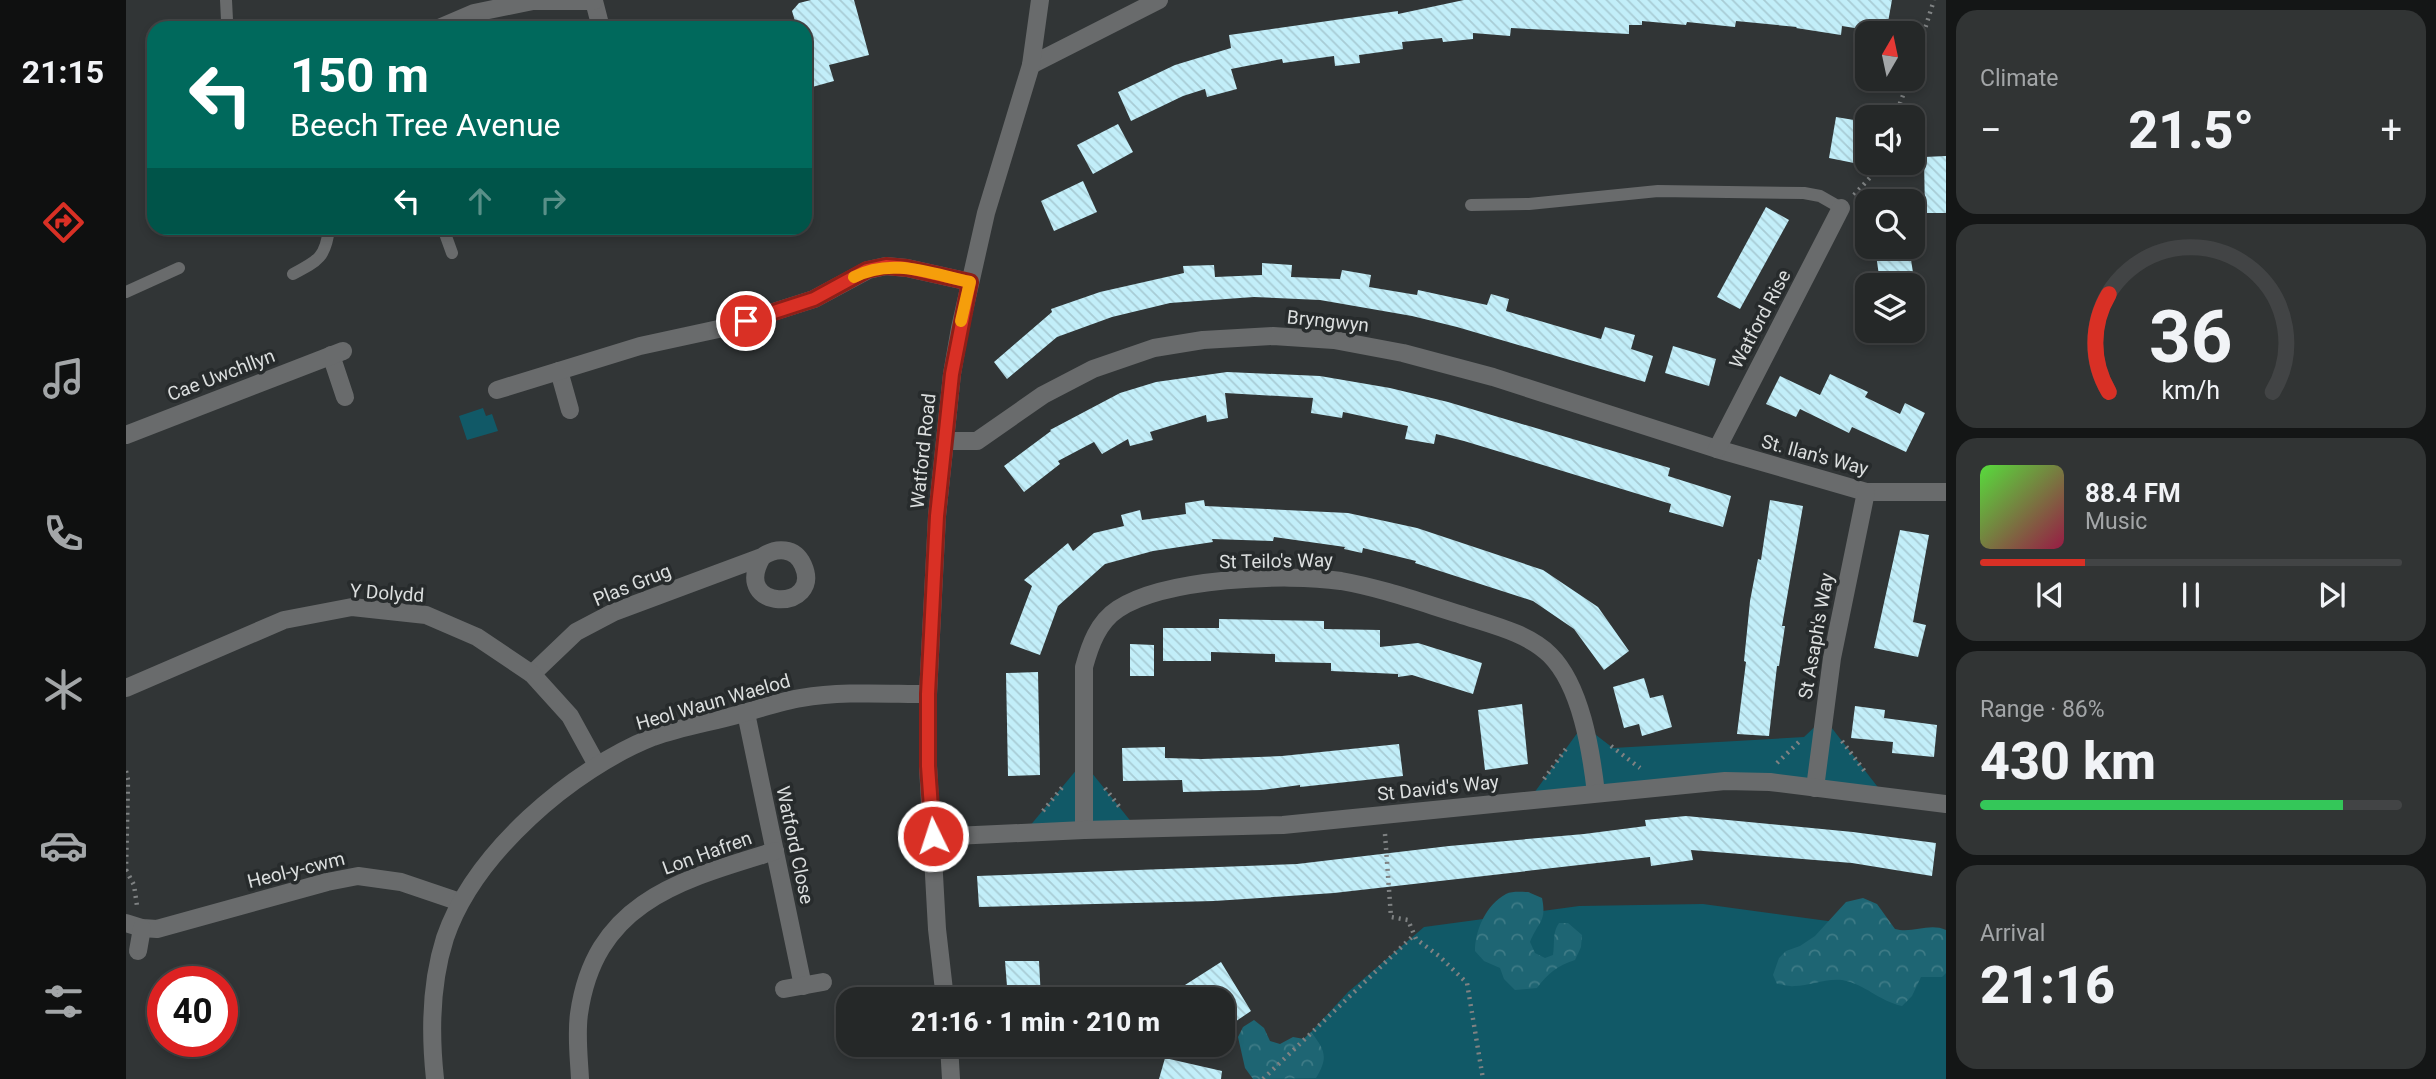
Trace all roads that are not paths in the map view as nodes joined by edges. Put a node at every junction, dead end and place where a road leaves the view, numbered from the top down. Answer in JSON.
{"nodes":[{"id":1,"x":226,"y":0,"type":"edge"},
{"id":2,"x":1040,"y":0,"type":"edge"},
{"id":3,"x":1159,"y":0,"type":"edge"},
{"id":4,"x":594,"y":1,"type":"edge"},
{"id":5,"x":227,"y":20,"type":"dead end"},
{"id":6,"x":455,"y":21,"type":"edge"},
{"id":7,"x":599,"y":21,"type":"edge"},
{"id":8,"x":1031,"y":65,"type":"junction"},
{"id":9,"x":1471,"y":205,"type":"dead end"},
{"id":10,"x":1841,"y":208,"type":"joint"},
{"id":11,"x":327,"y":235,"type":"edge"},
{"id":12,"x":446,"y":235,"type":"edge"},
{"id":13,"x":452,"y":253,"type":"dead end"},
{"id":14,"x":179,"y":268,"type":"dead end"},
{"id":15,"x":293,"y":274,"type":"dead end"},
{"id":16,"x":970,"y":282,"type":"junction"},
{"id":17,"x":126,"y":292,"type":"edge"},
{"id":18,"x":559,"y":371,"type":"junction"},
{"id":19,"x":496,"y":390,"type":"dead end"},
{"id":20,"x":345,"y":397,"type":"dead end"},
{"id":21,"x":570,"y":410,"type":"dead end"},
{"id":22,"x":126,"y":435,"type":"edge"},
{"id":23,"x":945,"y":441,"type":"junction"},
{"id":24,"x":1717,"y":449,"type":"junction"},
{"id":25,"x":1866,"y":492,"type":"junction"},
{"id":26,"x":1946,"y":492,"type":"edge"},
{"id":27,"x":762,"y":557,"type":"dead end"},
{"id":28,"x":531,"y":674,"type":"junction"},
{"id":29,"x":126,"y":688,"type":"edge"},
{"id":30,"x":928,"y":694,"type":"junction"},
{"id":31,"x":746,"y":713,"type":"junction"},
{"id":32,"x":597,"y":765,"type":"junction"},
{"id":33,"x":1815,"y":788,"type":"junction"},
{"id":34,"x":1595,"y":793,"type":"junction"},
{"id":35,"x":1946,"y":804,"type":"edge"},
{"id":36,"x":1084,"y":830,"type":"junction"},
{"id":37,"x":933,"y":836,"type":"junction"},
{"id":38,"x":775,"y":851,"type":"junction"},
{"id":39,"x":460,"y":902,"type":"junction"},
{"id":40,"x":135,"y":926,"type":"edge"},
{"id":41,"x":138,"y":951,"type":"dead end"},
{"id":42,"x":822,"y":982,"type":"dead end"},
{"id":43,"x":803,"y":986,"type":"junction"},
{"id":44,"x":944,"y":987,"type":"edge"},
{"id":45,"x":784,"y":989,"type":"dead end"},
{"id":46,"x":950,"y":1057,"type":"edge"},
{"id":47,"x":435,"y":1079,"type":"edge"},
{"id":48,"x":580,"y":1079,"type":"edge"},
{"id":49,"x":951,"y":1079,"type":"edge"}],
"edges":[{"from":1,"to":5,"type":"lane"},
{"from":2,"to":8,"type":"street","name":"Watford Road"},
{"from":3,"to":8,"type":"street"},
{"from":4,"to":6,"type":"street"},
{"from":4,"to":7,"type":"street"},
{"from":8,"to":16,"type":"street","name":"Watford Road"},
{"from":9,"to":10,"type":"lane"},
{"from":10,"to":24,"type":"street","name":"Watford Rise"},
{"from":11,"to":15,"type":"lane"},
{"from":12,"to":13,"type":"lane"},
{"from":14,"to":17,"type":"lane"},
{"from":16,"to":18,"type":"street"},
{"from":16,"to":23,"type":"street","name":"Watford Road"},
{"from":18,"to":19,"type":"street"},
{"from":18,"to":21,"type":"street"},
{"from":20,"to":22,"type":"street","name":"Cae Uwchllyn"},
{"from":23,"to":24,"type":"street","name":"Bryngwyn"},
{"from":23,"to":30,"type":"street","name":"Watford Road"},
{"from":24,"to":25,"type":"street","name":"St. Ilan's Way"},
{"from":25,"to":26,"type":"street","name":"St. Ilan's Way"},
{"from":25,"to":33,"type":"street","name":"St Asaph's Way"},
{"from":27,"to":28,"type":"street","name":"Plas Grug"},
{"from":28,"to":29,"type":"street","name":"Y Dolydd"},
{"from":28,"to":32,"type":"street","name":"Y Dolydd"},
{"from":30,"to":31,"type":"street","name":"Heol Waun Waelod"},
{"from":30,"to":37,"type":"street","name":"Watford Road"},
{"from":31,"to":32,"type":"street","name":"Heol Waun Waelod"},
{"from":31,"to":38,"type":"street","name":"Watford Close"},
{"from":32,"to":39,"type":"street","name":"Heol Waun Waelod"},
{"from":33,"to":34,"type":"street","name":"St David's Way"},
{"from":33,"to":35,"type":"street","name":"St David's Way"},
{"from":34,"to":36,"type":"street","name":"St David's Way"},
{"from":34,"to":36,"type":"street","name":"St Teilo's Way"},
{"from":36,"to":37,"type":"street","name":"St David's Way"},
{"from":37,"to":44,"type":"street","name":"Watford Road"},
{"from":38,"to":43,"type":"street","name":"Watford Close"},
{"from":38,"to":48,"type":"street","name":"Lon Hafren"},
{"from":39,"to":40,"type":"street","name":"Heol-y-cwm"},
{"from":39,"to":47,"type":"street","name":"Heol Waun Waelod"},
{"from":40,"to":41,"type":"street"},
{"from":42,"to":43,"type":"street"},
{"from":43,"to":45,"type":"street"},
{"from":46,"to":49,"type":"street"}]}
